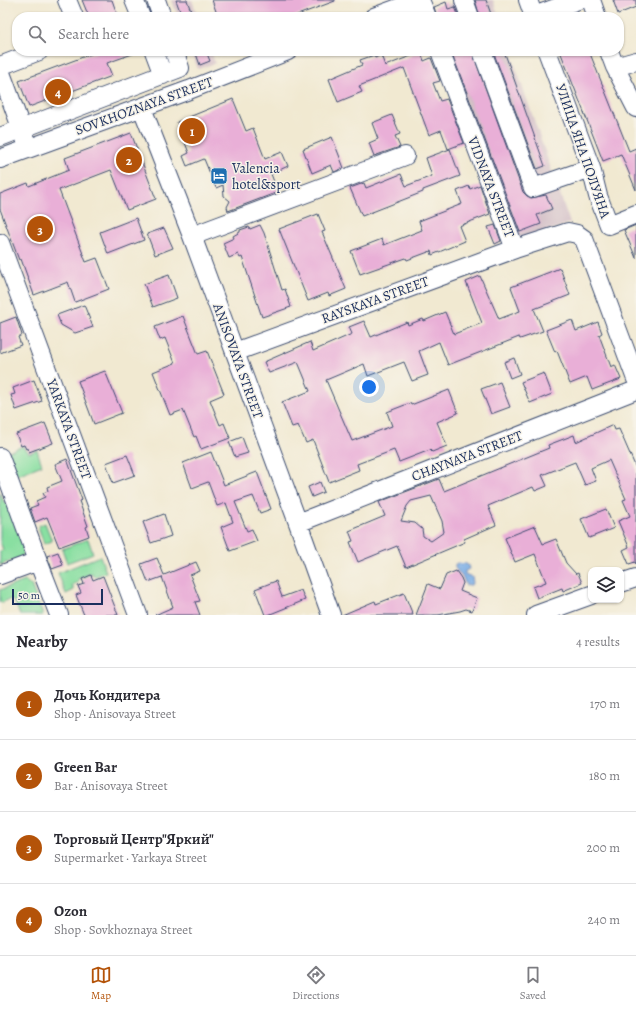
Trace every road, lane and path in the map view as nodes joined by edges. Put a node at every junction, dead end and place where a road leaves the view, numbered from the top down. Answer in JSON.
{"nodes":[{"id":1,"x":67,"y":0,"type":"edge"},
{"id":2,"x":134,"y":0,"type":"edge"},
{"id":3,"x":156,"y":0,"type":"edge"},
{"id":4,"x":420,"y":0,"type":"edge"},
{"id":5,"x":464,"y":0,"type":"edge"},
{"id":6,"x":578,"y":0,"type":"edge"},
{"id":7,"x":591,"y":0,"type":"edge"},
{"id":8,"x":532,"y":11,"type":"edge"},
{"id":9,"x":72,"y":12,"type":"edge"},
{"id":10,"x":139,"y":12,"type":"edge"},
{"id":11,"x":160,"y":12,"type":"edge"},
{"id":12,"x":388,"y":12,"type":"edge"},
{"id":13,"x":425,"y":12,"type":"edge"},
{"id":14,"x":468,"y":12,"type":"edge"},
{"id":15,"x":595,"y":12,"type":"edge"},
{"id":16,"x":26,"y":56,"type":"edge"},
{"id":17,"x":156,"y":56,"type":"edge"},
{"id":18,"x":176,"y":56,"type":"edge"},
{"id":19,"x":275,"y":56,"type":"edge"},
{"id":20,"x":442,"y":56,"type":"edge"},
{"id":21,"x":484,"y":56,"type":"edge"},
{"id":22,"x":549,"y":56,"type":"edge"},
{"id":23,"x":612,"y":59,"type":"edge"},
{"id":24,"x":636,"y":61,"type":"edge"},
{"id":25,"x":0,"y":66,"type":"edge"},
{"id":26,"x":180,"y":68,"type":"junction"},
{"id":27,"x":0,"y":70,"type":"edge"},
{"id":28,"x":163,"y":75,"type":"junction"},
{"id":29,"x":189,"y":90,"type":"junction"},
{"id":30,"x":142,"y":108,"type":"junction"},
{"id":31,"x":636,"y":108,"type":"edge"},
{"id":32,"x":22,"y":130,"type":"junction"},
{"id":33,"x":0,"y":137,"type":"edge"},
{"id":34,"x":29,"y":149,"type":"junction"},
{"id":35,"x":405,"y":156,"type":"dead end"},
{"id":36,"x":0,"y":159,"type":"edge"},
{"id":37,"x":591,"y":168,"type":"junction"},
{"id":38,"x":636,"y":214,"type":"edge"},
{"id":39,"x":192,"y":236,"type":"junction"},
{"id":40,"x":0,"y":243,"type":"edge"},
{"id":41,"x":515,"y":249,"type":"junction"},
{"id":42,"x":235,"y":352,"type":"junction"},
{"id":43,"x":636,"y":379,"type":"edge"},
{"id":44,"x":636,"y":390,"type":"edge"},
{"id":45,"x":0,"y":456,"type":"edge"},
{"id":46,"x":298,"y":523,"type":"junction"},
{"id":47,"x":38,"y":561,"type":"junction"},
{"id":48,"x":0,"y":575,"type":"edge"},
{"id":49,"x":636,"y":578,"type":"edge"},
{"id":50,"x":624,"y":582,"type":"edge"},
{"id":51,"x":588,"y":596,"type":"edge"},
{"id":52,"x":59,"y":615,"type":"edge"},
{"id":53,"x":138,"y":615,"type":"edge"},
{"id":54,"x":331,"y":615,"type":"edge"},
{"id":55,"x":536,"y":615,"type":"edge"}],
"edges":[{"from":1,"to":9,"type":"street"},
{"from":2,"to":10,"type":"street"},
{"from":3,"to":11,"type":"street"},
{"from":4,"to":12,"type":"street"},
{"from":4,"to":13,"type":"street"},
{"from":5,"to":14,"type":"street"},
{"from":6,"to":8,"type":"street"},
{"from":7,"to":15,"type":"street"},
{"from":16,"to":25,"type":"street"},
{"from":17,"to":28,"type":"street"},
{"from":18,"to":26,"type":"street"},
{"from":19,"to":29,"type":"street","name":"SOVKHOZNAYA STREET"},
{"from":20,"to":41,"type":"street","name":"VIDNAYA STREET"},
{"from":21,"to":37,"type":"street"},
{"from":22,"to":37,"type":"street","name":"УЛИЦА ЯНА ПОЛУЯНА"},
{"from":23,"to":24,"type":"street"},
{"from":23,"to":31,"type":"street"},
{"from":26,"to":28,"type":"street"},
{"from":26,"to":29,"type":"street"},
{"from":27,"to":32,"type":"street"},
{"from":28,"to":32,"type":"street"},
{"from":29,"to":30,"type":"street","name":"SOVKHOZNAYA STREET"},
{"from":30,"to":34,"type":"street","name":"SOVKHOZNAYA STREET"},
{"from":30,"to":39,"type":"street","name":"ANISOVAYA STREET"},
{"from":32,"to":33,"type":"street"},
{"from":32,"to":34,"type":"street"},
{"from":34,"to":36,"type":"street","name":"SOVKHOZNAYA STREET"},
{"from":35,"to":39,"type":"street"},
{"from":37,"to":38,"type":"street","name":"УЛИЦА ЯНА ПОЛУЯНА"},
{"from":39,"to":42,"type":"street","name":"ANISOVAYA STREET"},
{"from":40,"to":53,"type":"street","name":"YARKAYA STREET"},
{"from":41,"to":42,"type":"street","name":"RAYSKAYA STREET"},
{"from":41,"to":43,"type":"street","name":"VIDNAYA STREET"},
{"from":42,"to":46,"type":"street","name":"ANISOVAYA STREET"},
{"from":44,"to":46,"type":"street","name":"CHAYNAYA STREET"},
{"from":45,"to":47,"type":"street"},
{"from":46,"to":54,"type":"street","name":"ANISOVAYA STREET"},
{"from":47,"to":48,"type":"street"},
{"from":47,"to":52,"type":"street"},
{"from":49,"to":50,"type":"street"},
{"from":51,"to":55,"type":"street"}]}
